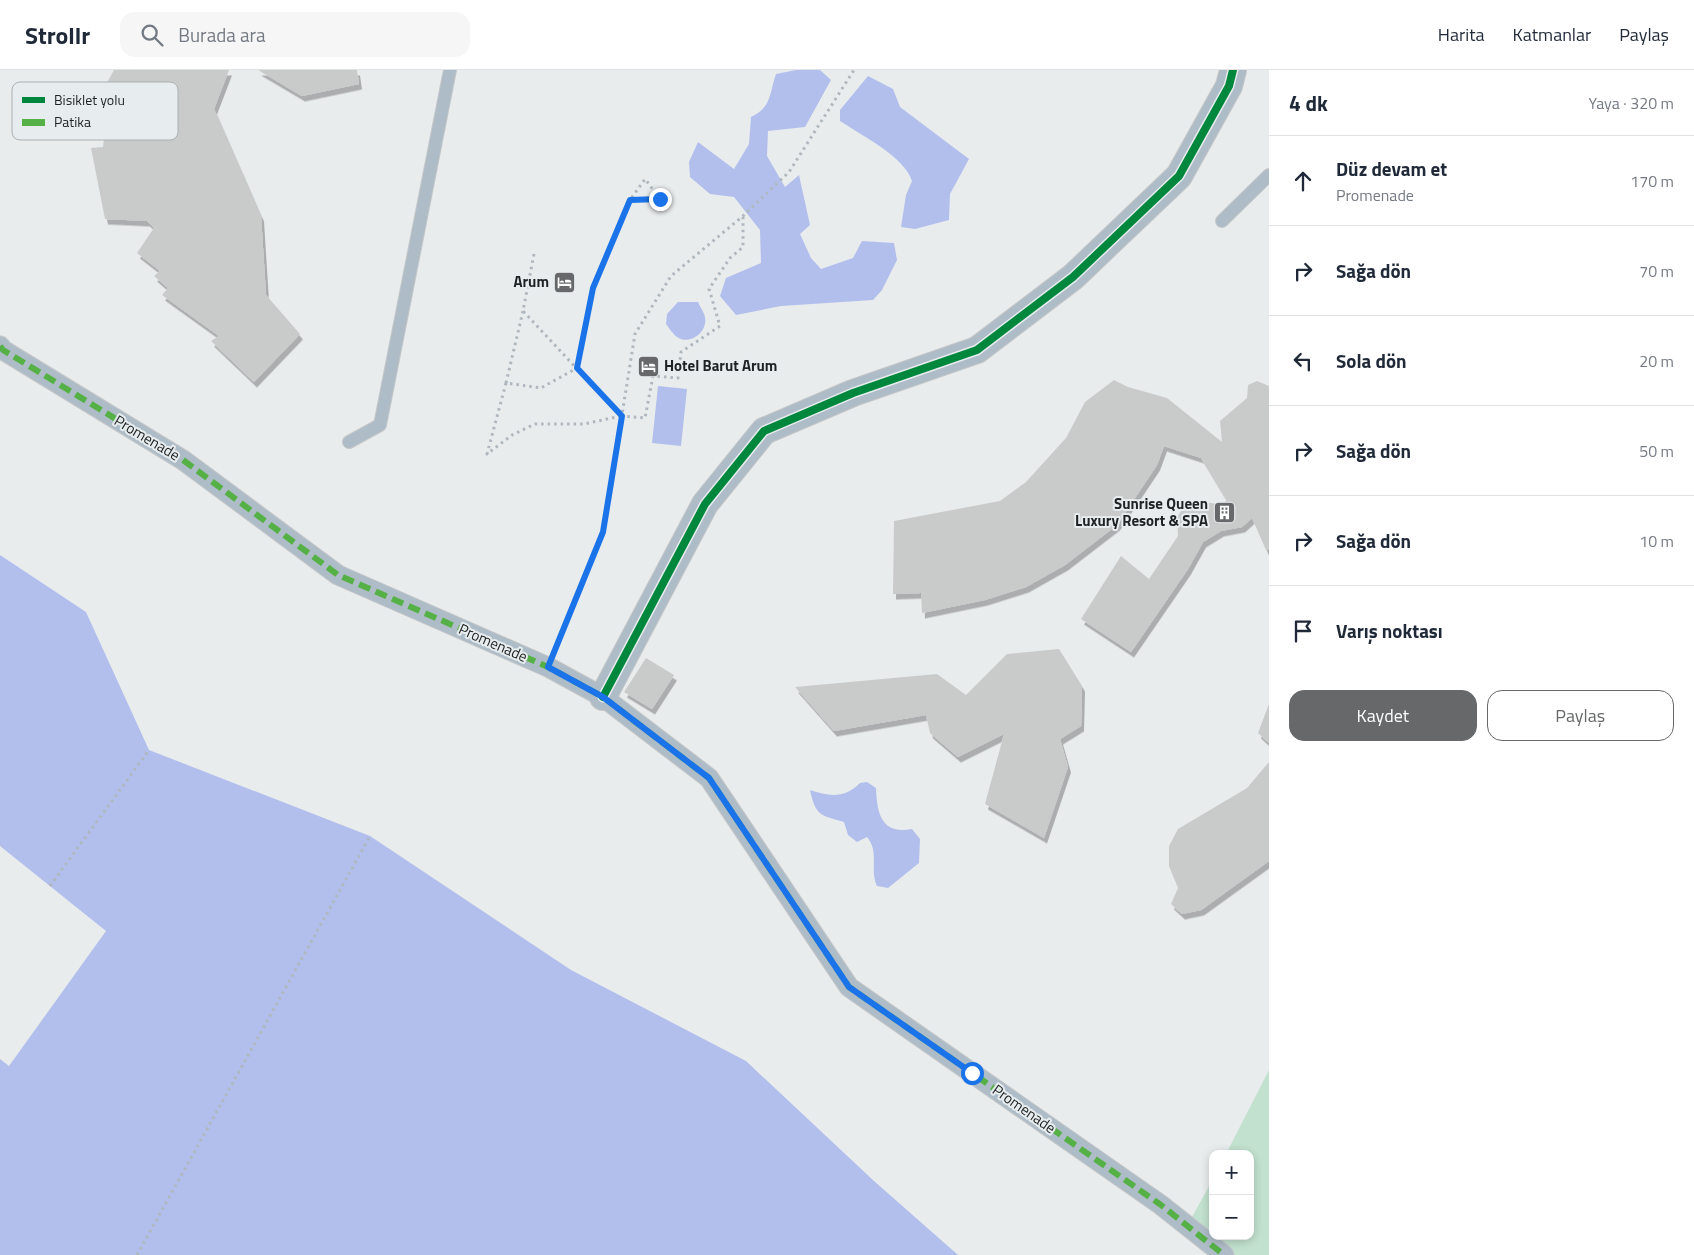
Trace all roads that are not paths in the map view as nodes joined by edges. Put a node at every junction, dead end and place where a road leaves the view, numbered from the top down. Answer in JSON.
{"nodes":[{"id":1,"x":450,"y":70,"type":"edge"},
{"id":2,"x":1233,"y":70,"type":"edge"},
{"id":3,"x":1269,"y":175,"type":"edge"},
{"id":4,"x":1222,"y":221,"type":"dead end"},
{"id":5,"x":0,"y":346,"type":"edge"},
{"id":6,"x":349,"y":442,"type":"dead end"},
{"id":7,"x":603,"y":697,"type":"junction"},
{"id":8,"x":1224,"y":1255,"type":"edge"}],
"edges":[{"from":1,"to":6,"type":"lane"},
{"from":2,"to":7,"type":"street"},
{"from":3,"to":4,"type":"lane"},
{"from":5,"to":7,"type":"street","name":"Promenade"},
{"from":7,"to":8,"type":"street","name":"Promenade"}]}
